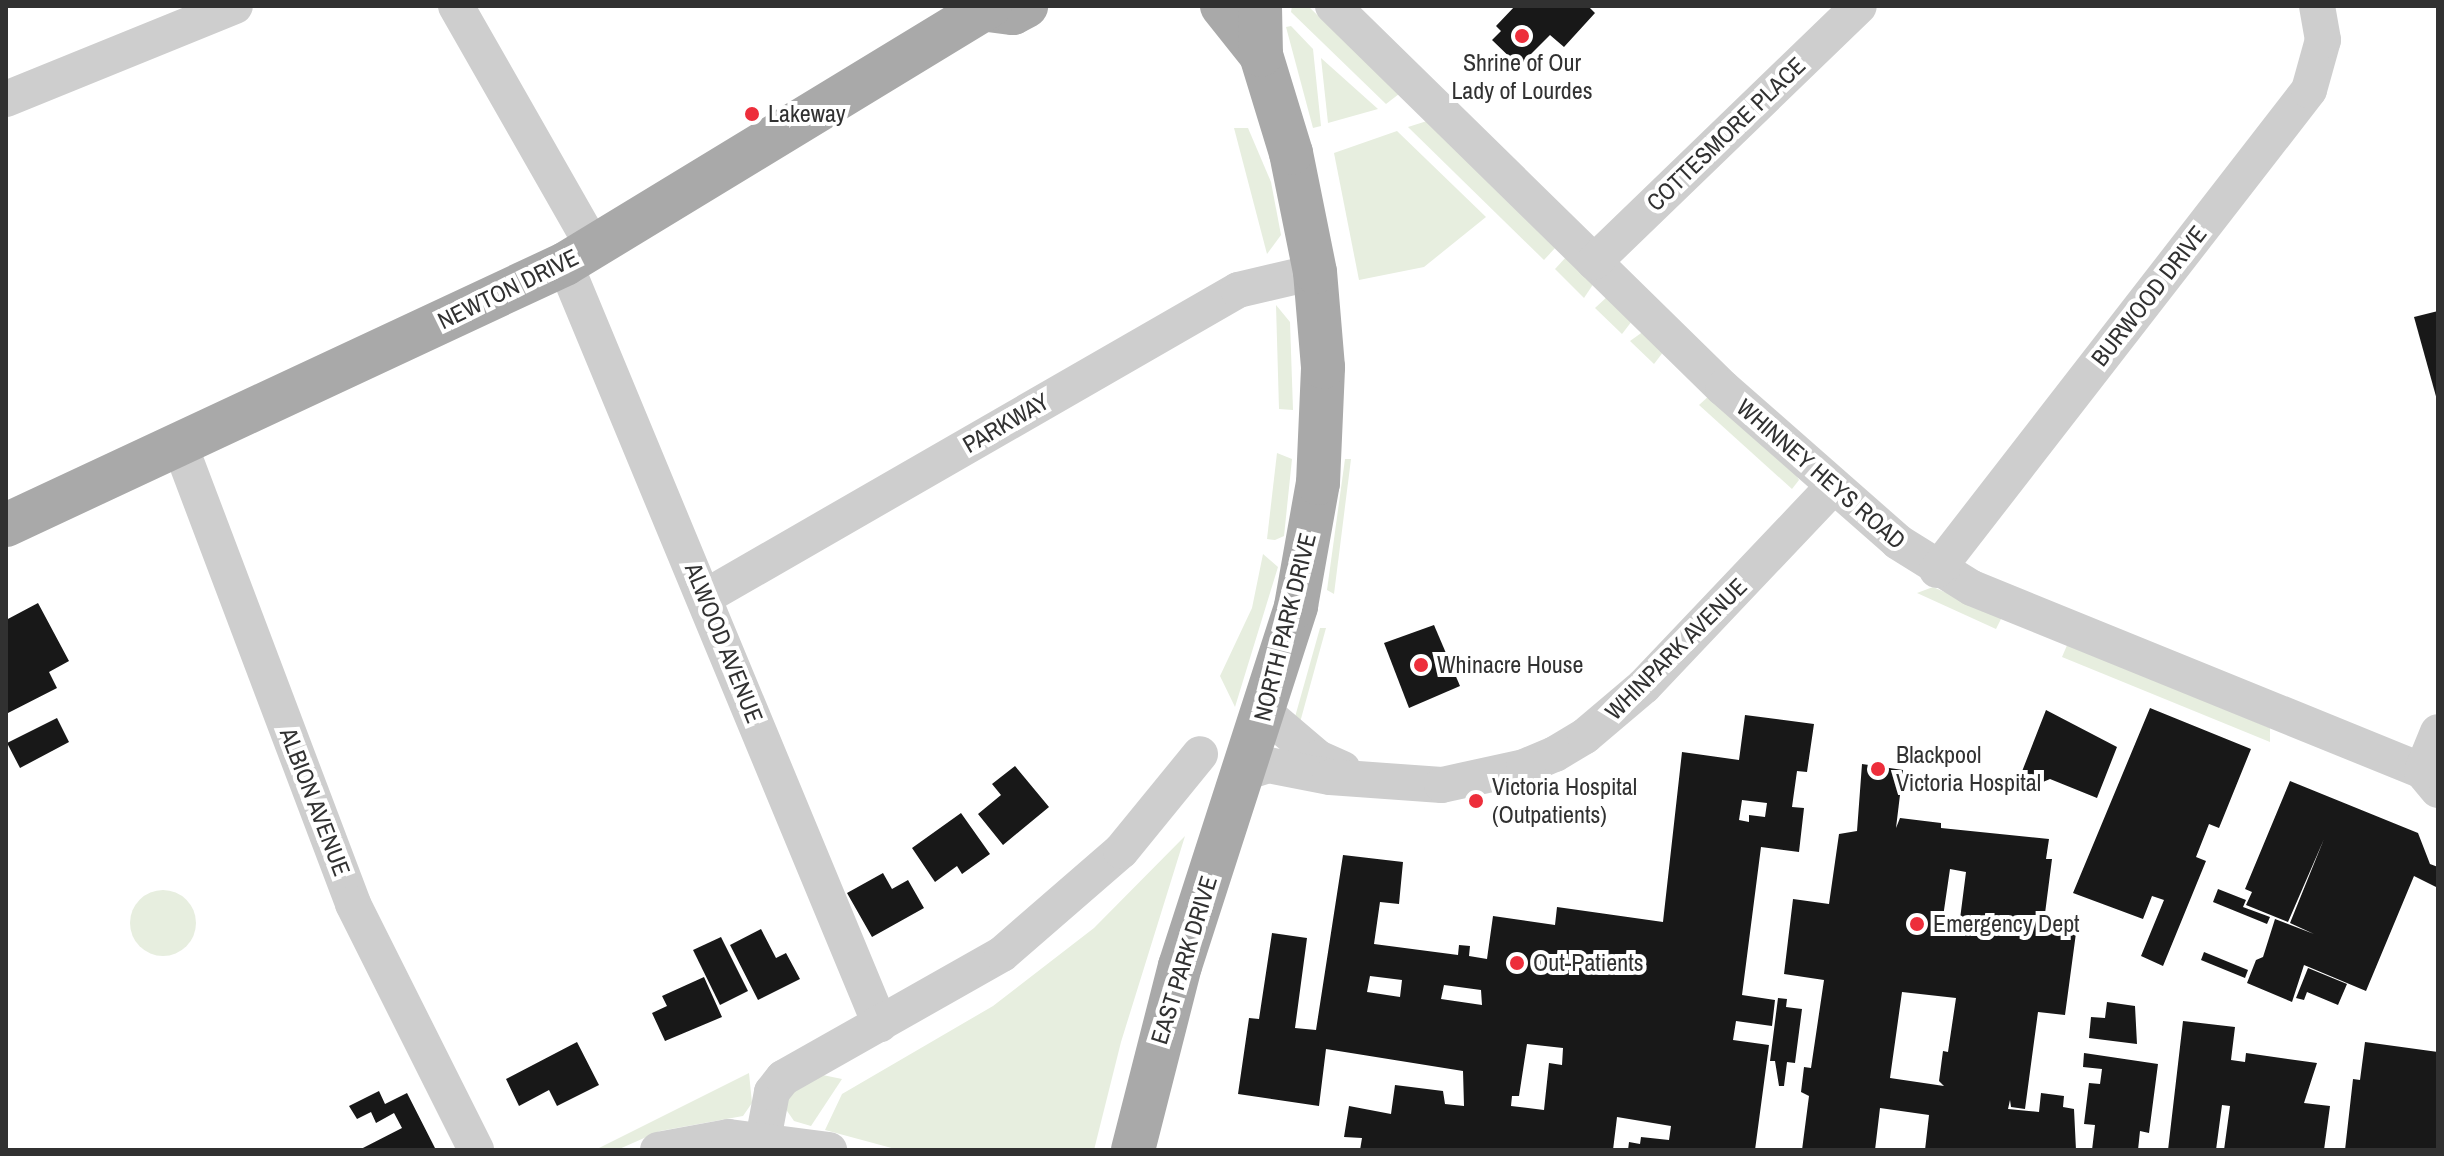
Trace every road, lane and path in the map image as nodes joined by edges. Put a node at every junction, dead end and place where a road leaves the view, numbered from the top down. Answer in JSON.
{"nodes":[{"id":1,"x":235,"y":6,"type":"edge"},
{"id":2,"x":456,"y":6,"type":"edge"},
{"id":3,"x":1222,"y":6,"type":"edge"},
{"id":4,"x":1260,"y":6,"type":"edge"},
{"id":5,"x":1333,"y":6,"type":"edge"},
{"id":6,"x":1859,"y":6,"type":"edge"},
{"id":7,"x":2317,"y":6,"type":"edge"},
{"id":8,"x":1001,"y":7,"type":"edge"},
{"id":9,"x":1261,"y":55,"type":"junction"},
{"id":10,"x":6,"y":99,"type":"edge"},
{"id":11,"x":579,"y":256,"type":"junction"},
{"id":12,"x":1594,"y":262,"type":"junction"},
{"id":13,"x":1315,"y":272,"type":"junction"},
{"id":14,"x":179,"y":443,"type":"junction"},
{"id":15,"x":1831,"y":489,"type":"junction"},
{"id":16,"x":6,"y":525,"type":"edge"},
{"id":17,"x":1937,"y":570,"type":"junction"},
{"id":18,"x":705,"y":597,"type":"junction"},
{"id":19,"x":1264,"y":712,"type":"junction"},
{"id":20,"x":2438,"y":732,"type":"edge"},
{"id":21,"x":1200,"y":754,"type":"dead end"},
{"id":22,"x":1244,"y":773,"type":"junction"},
{"id":23,"x":1355,"y":776,"type":"junction"},
{"id":24,"x":2430,"y":781,"type":"edge"},
{"id":25,"x":880,"y":1024,"type":"junction"},
{"id":26,"x":763,"y":1140,"type":"junction"},
{"id":27,"x":476,"y":1150,"type":"edge"},
{"id":28,"x":658,"y":1150,"type":"edge"},
{"id":29,"x":829,"y":1150,"type":"edge"},
{"id":30,"x":1133,"y":1150,"type":"edge"}],
"edges":[{"from":1,"to":10,"type":"street"},
{"from":2,"to":11,"type":"street"},
{"from":3,"to":9,"type":"main road","name":"NORTH PARK DRIVE"},
{"from":4,"to":9,"type":"main road","name":"NORTH PARK DRIVE"},
{"from":5,"to":12,"type":"street","name":"WHINNEY HEYS ROAD"},
{"from":6,"to":12,"type":"street","name":"COTTESMORE PLACE"},
{"from":7,"to":17,"type":"street","name":"BURWOOD DRIVE"},
{"from":8,"to":11,"type":"main road","name":"NEWTON DRIVE"},
{"from":9,"to":13,"type":"main road","name":"NORTH PARK DRIVE"},
{"from":11,"to":14,"type":"main road","name":"NEWTON DRIVE"},
{"from":11,"to":18,"type":"street","name":"ALWOOD AVENUE"},
{"from":12,"to":15,"type":"street","name":"WHINNEY HEYS ROAD"},
{"from":13,"to":18,"type":"street","name":"PARKWAY"},
{"from":13,"to":19,"type":"main road","name":"NORTH PARK DRIVE"},
{"from":14,"to":16,"type":"main road","name":"NEWTON DRIVE"},
{"from":14,"to":27,"type":"street","name":"ALBION AVENUE"},
{"from":15,"to":17,"type":"street","name":"WHINNEY HEYS ROAD"},
{"from":15,"to":23,"type":"street","name":"WHINPARK AVENUE"},
{"from":17,"to":24,"type":"street","name":"WHINNEY HEYS ROAD"},
{"from":18,"to":25,"type":"street","name":"ALWOOD AVENUE"},
{"from":19,"to":22,"type":"main road","name":"NORTH PARK DRIVE"},
{"from":19,"to":23,"type":"street","name":"WHINPARK AVENUE"},
{"from":20,"to":24,"type":"street"},
{"from":21,"to":25,"type":"street"},
{"from":22,"to":23,"type":"street","name":"WHINPARK AVENUE"},
{"from":22,"to":30,"type":"main road","name":"EAST PARK DRIVE"},
{"from":25,"to":26,"type":"street"},
{"from":26,"to":28,"type":"street"},
{"from":26,"to":29,"type":"street"}]}
